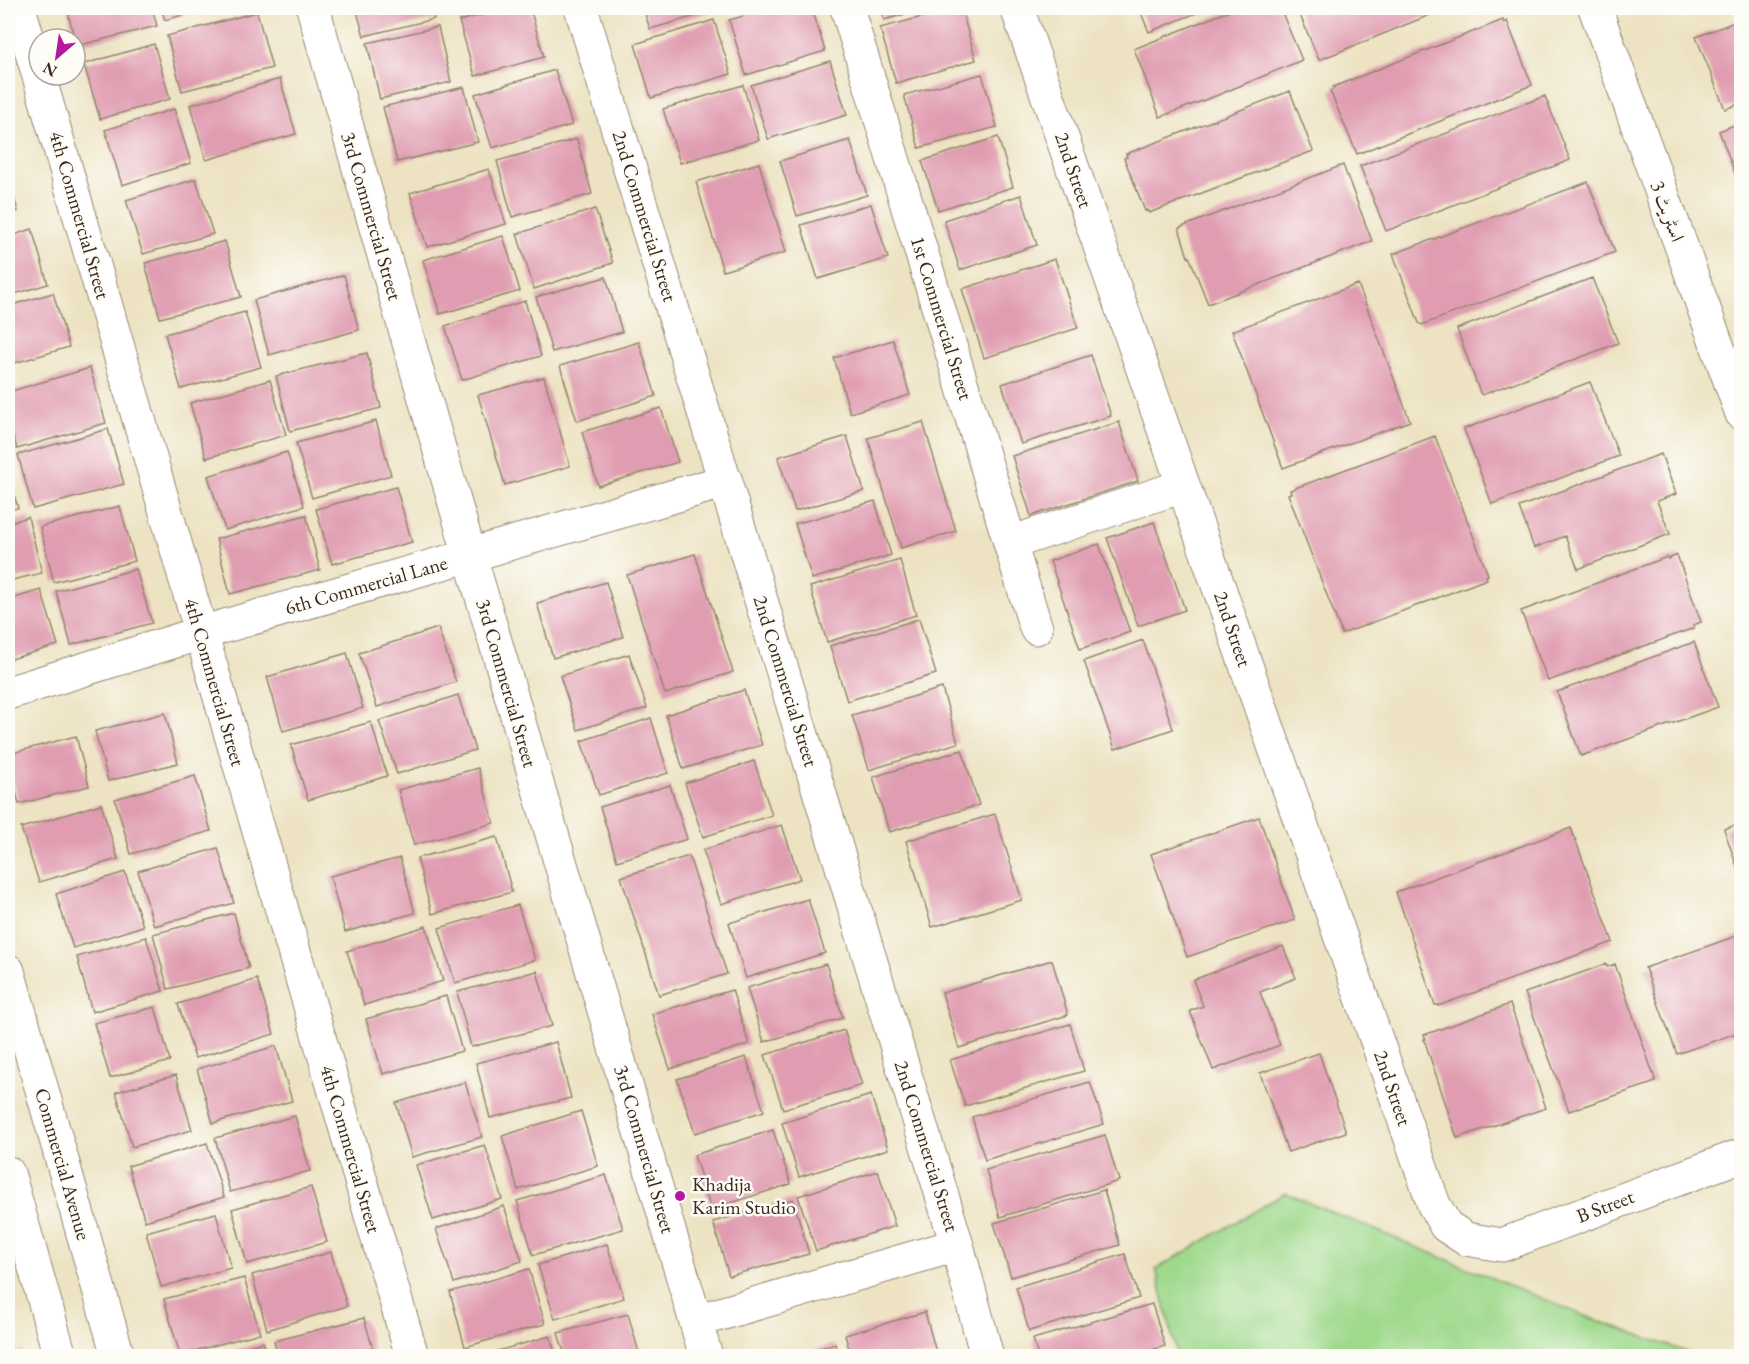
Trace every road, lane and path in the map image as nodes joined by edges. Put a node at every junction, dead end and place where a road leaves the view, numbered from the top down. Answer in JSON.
{"nodes":[{"id":1,"x":19,"y":8,"type":"edge"},
{"id":2,"x":313,"y":8,"type":"edge"},
{"id":3,"x":581,"y":8,"type":"edge"},
{"id":4,"x":847,"y":8,"type":"edge"},
{"id":5,"x":1017,"y":8,"type":"edge"},
{"id":6,"x":1595,"y":8,"type":"edge"},
{"id":7,"x":1742,"y":414,"type":"edge"},
{"id":8,"x":726,"y":481,"type":"junction"},
{"id":9,"x":1184,"y":486,"type":"junction"},
{"id":10,"x":1010,"y":543,"type":"junction"},
{"id":11,"x":470,"y":555,"type":"junction"},
{"id":12,"x":1036,"y":628,"type":"dead end"},
{"id":13,"x":201,"y":633,"type":"junction"},
{"id":14,"x":8,"y":693,"type":"edge"},
{"id":15,"x":8,"y":970,"type":"edge"},
{"id":16,"x":1742,"y":1155,"type":"edge"},
{"id":17,"x":8,"y":1173,"type":"edge"},
{"id":18,"x":1466,"y":1239,"type":"joint"},
{"id":19,"x":957,"y":1245,"type":"junction"},
{"id":20,"x":696,"y":1321,"type":"junction"},
{"id":21,"x":60,"y":1356,"type":"edge"},
{"id":22,"x":118,"y":1356,"type":"edge"},
{"id":23,"x":412,"y":1356,"type":"edge"},
{"id":24,"x":706,"y":1356,"type":"edge"},
{"id":25,"x":987,"y":1356,"type":"edge"}],
"edges":[{"from":1,"to":13,"type":"street","name":"4th Commercial Street"},
{"from":2,"to":11,"type":"street","name":"3rd Commercial Street"},
{"from":3,"to":8,"type":"street","name":"2nd Commercial Street"},
{"from":4,"to":10,"type":"street","name":"1st Commercial Street"},
{"from":5,"to":9,"type":"street","name":"2nd Street"},
{"from":6,"to":7,"type":"street","name":"اسٹریٹ 3"},
{"from":8,"to":11,"type":"street","name":"6th Commercial Lane"},
{"from":8,"to":19,"type":"street","name":"2nd Commercial Street"},
{"from":9,"to":10,"type":"street"},
{"from":9,"to":18,"type":"street","name":"2nd Street"},
{"from":10,"to":12,"type":"street","name":"1st Commercial Street"},
{"from":11,"to":13,"type":"street","name":"6th Commercial Lane"},
{"from":11,"to":20,"type":"street","name":"3rd Commercial Street"},
{"from":13,"to":14,"type":"street","name":"6th Commercial Lane"},
{"from":13,"to":23,"type":"street","name":"4th Commercial Street"},
{"from":15,"to":22,"type":"street","name":"Commercial Avenue"},
{"from":16,"to":18,"type":"street","name":"B Street"},
{"from":17,"to":21,"type":"street"},
{"from":19,"to":20,"type":"street"},
{"from":19,"to":25,"type":"street","name":"2nd Commercial Street"},
{"from":20,"to":24,"type":"street","name":"3rd Commercial Street"}]}
